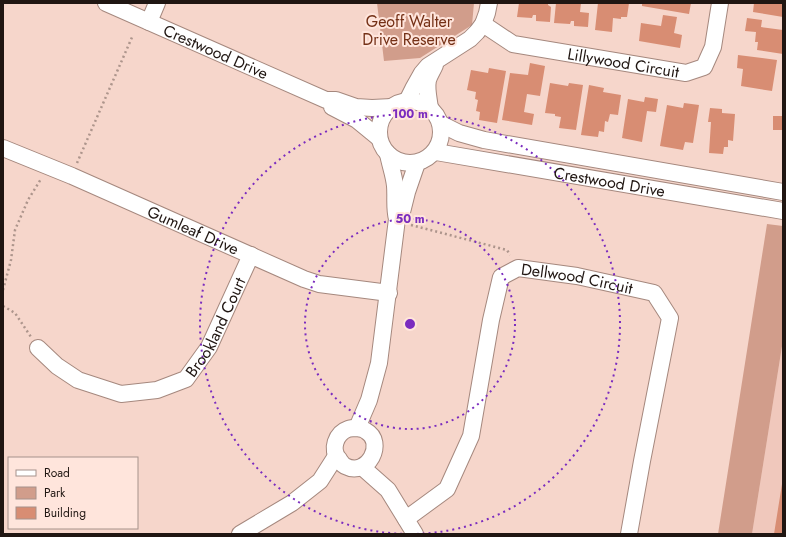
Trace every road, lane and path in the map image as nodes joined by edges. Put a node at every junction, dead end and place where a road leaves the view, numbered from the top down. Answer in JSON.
{"nodes":[{"id":1,"x":106,"y":3,"type":"edge"},
{"id":2,"x":157,"y":3,"type":"edge"},
{"id":3,"x":489,"y":3,"type":"edge"},
{"id":4,"x":720,"y":3,"type":"edge"},
{"id":5,"x":149,"y":22,"type":"junction"},
{"id":6,"x":483,"y":24,"type":"junction"},
{"id":7,"x":133,"y":35,"type":"dead end"},
{"id":8,"x":436,"y":61,"type":"junction"},
{"id":9,"x":326,"y":100,"type":"junction"},
{"id":10,"x":407,"y":101,"type":"junction"},
{"id":11,"x":392,"y":107,"type":"junction"},
{"id":12,"x":430,"y":109,"type":"junction"},
{"id":13,"x":441,"y":124,"type":"junction"},
{"id":14,"x":379,"y":138,"type":"junction"},
{"id":15,"x":3,"y":148,"type":"edge"},
{"id":16,"x":436,"y":152,"type":"junction"},
{"id":17,"x":388,"y":154,"type":"junction"},
{"id":18,"x":417,"y":163,"type":"junction"},
{"id":19,"x":49,"y":167,"type":"junction"},
{"id":20,"x":72,"y":176,"type":"junction"},
{"id":21,"x":783,"y":192,"type":"edge"},
{"id":22,"x":783,"y":211,"type":"edge"},
{"id":23,"x":397,"y":220,"type":"junction"},
{"id":24,"x":251,"y":255,"type":"junction"},
{"id":25,"x":518,"y":268,"type":"junction"},
{"id":26,"x":3,"y":290,"type":"edge"},
{"id":27,"x":389,"y":293,"type":"junction"},
{"id":28,"x":3,"y":306,"type":"edge"},
{"id":29,"x":38,"y":348,"type":"joint"},
{"id":30,"x":357,"y":428,"type":"junction"},
{"id":31,"x":336,"y":456,"type":"junction"},
{"id":32,"x":362,"y":467,"type":"junction"},
{"id":33,"x":406,"y":519,"type":"junction"},
{"id":34,"x":240,"y":534,"type":"edge"},
{"id":35,"x":415,"y":534,"type":"edge"},
{"id":36,"x":629,"y":534,"type":"edge"}],
"edges":[{"from":1,"to":5,"type":"street","name":"Crestwood Drive"},
{"from":2,"to":5,"type":"street"},
{"from":3,"to":6,"type":"street"},
{"from":4,"to":6,"type":"street","name":"Lillywood Circuit"},
{"from":5,"to":9,"type":"street","name":"Crestwood Drive"},
{"from":6,"to":8,"type":"street"},
{"from":7,"to":20,"type":"path"},
{"from":8,"to":10,"type":"street"},
{"from":8,"to":12,"type":"street"},
{"from":9,"to":11,"type":"street","name":"Crestwood Drive"},
{"from":9,"to":14,"type":"street","name":"Crestwood Drive"},
{"from":10,"to":11,"type":"street"},
{"from":10,"to":12,"type":"street"},
{"from":11,"to":14,"type":"street"},
{"from":12,"to":13,"type":"street"},
{"from":13,"to":16,"type":"street"},
{"from":13,"to":21,"type":"street","name":"Crestwood Drive"},
{"from":14,"to":17,"type":"street"},
{"from":15,"to":19,"type":"street","name":"Gumleaf Drive"},
{"from":16,"to":18,"type":"street"},
{"from":16,"to":22,"type":"street","name":"Crestwood Drive"},
{"from":17,"to":18,"type":"street"},
{"from":17,"to":23,"type":"street"},
{"from":18,"to":23,"type":"street"},
{"from":19,"to":20,"type":"street","name":"Gumleaf Drive"},
{"from":19,"to":26,"type":"path"},
{"from":20,"to":24,"type":"street","name":"Gumleaf Drive"},
{"from":23,"to":25,"type":"path"},
{"from":23,"to":27,"type":"street"},
{"from":24,"to":27,"type":"street","name":"Gumleaf Drive"},
{"from":24,"to":29,"type":"street","name":"Brookland Court"},
{"from":25,"to":33,"type":"street","name":"Dellwood Circuit"},
{"from":25,"to":36,"type":"street","name":"Dellwood Circuit"},
{"from":27,"to":30,"type":"street"},
{"from":28,"to":29,"type":"path"},
{"from":30,"to":31,"type":"street"},
{"from":30,"to":32,"type":"street"},
{"from":31,"to":32,"type":"street"},
{"from":31,"to":34,"type":"street"},
{"from":32,"to":33,"type":"street"},
{"from":33,"to":35,"type":"street"}]}
